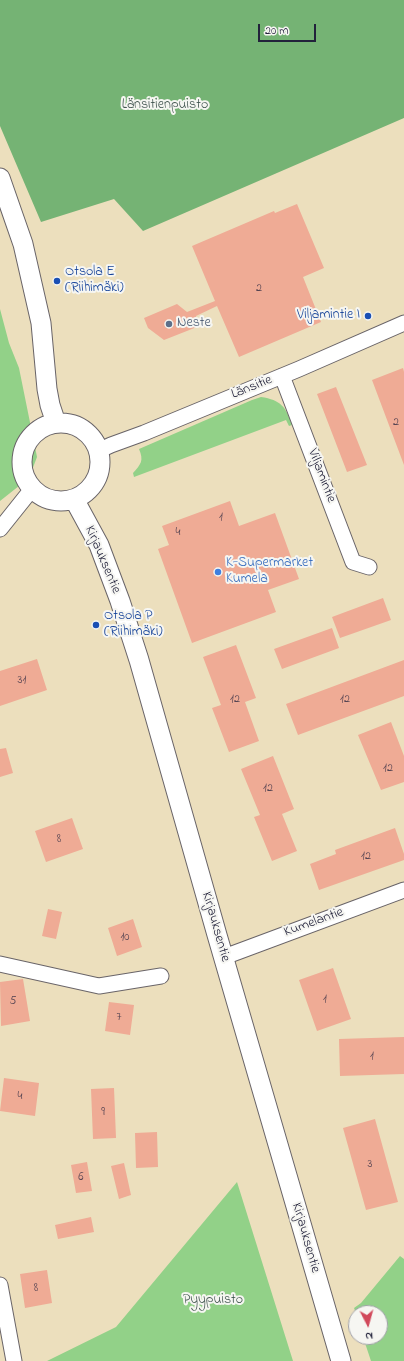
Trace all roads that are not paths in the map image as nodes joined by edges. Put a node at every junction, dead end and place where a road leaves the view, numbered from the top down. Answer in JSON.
{"nodes":[{"id":1,"x":0,"y":178,"type":"edge"},
{"id":2,"x":404,"y":323,"type":"edge"},
{"id":3,"x":282,"y":376,"type":"junction"},
{"id":4,"x":56,"y":423,"type":"junction"},
{"id":5,"x":98,"y":451,"type":"junction"},
{"id":6,"x":32,"y":489,"type":"junction"},
{"id":7,"x":74,"y":499,"type":"junction"},
{"id":8,"x":0,"y":529,"type":"edge"},
{"id":9,"x":368,"y":567,"type":"dead end"},
{"id":10,"x":404,"y":890,"type":"edge"},
{"id":11,"x":224,"y":957,"type":"junction"},
{"id":12,"x":0,"y":964,"type":"edge"},
{"id":13,"x":161,"y":976,"type":"dead end"},
{"id":14,"x":0,"y":1286,"type":"edge"},
{"id":15,"x":14,"y":1361,"type":"edge"},
{"id":16,"x":341,"y":1361,"type":"edge"}],
"edges":[{"from":1,"to":4,"type":"street"},
{"from":2,"to":3,"type":"street","name":"Länsitie"},
{"from":3,"to":5,"type":"street","name":"Länsitie"},
{"from":3,"to":9,"type":"street","name":"Viljamintie"},
{"from":4,"to":5,"type":"street"},
{"from":4,"to":6,"type":"street"},
{"from":5,"to":7,"type":"street"},
{"from":6,"to":7,"type":"street"},
{"from":6,"to":8,"type":"street"},
{"from":7,"to":11,"type":"street","name":"Kirjauksentie"},
{"from":10,"to":11,"type":"street","name":"Kumelantie"},
{"from":11,"to":16,"type":"street","name":"Kirjauksentie"},
{"from":12,"to":13,"type":"street"},
{"from":14,"to":15,"type":"street"}]}
